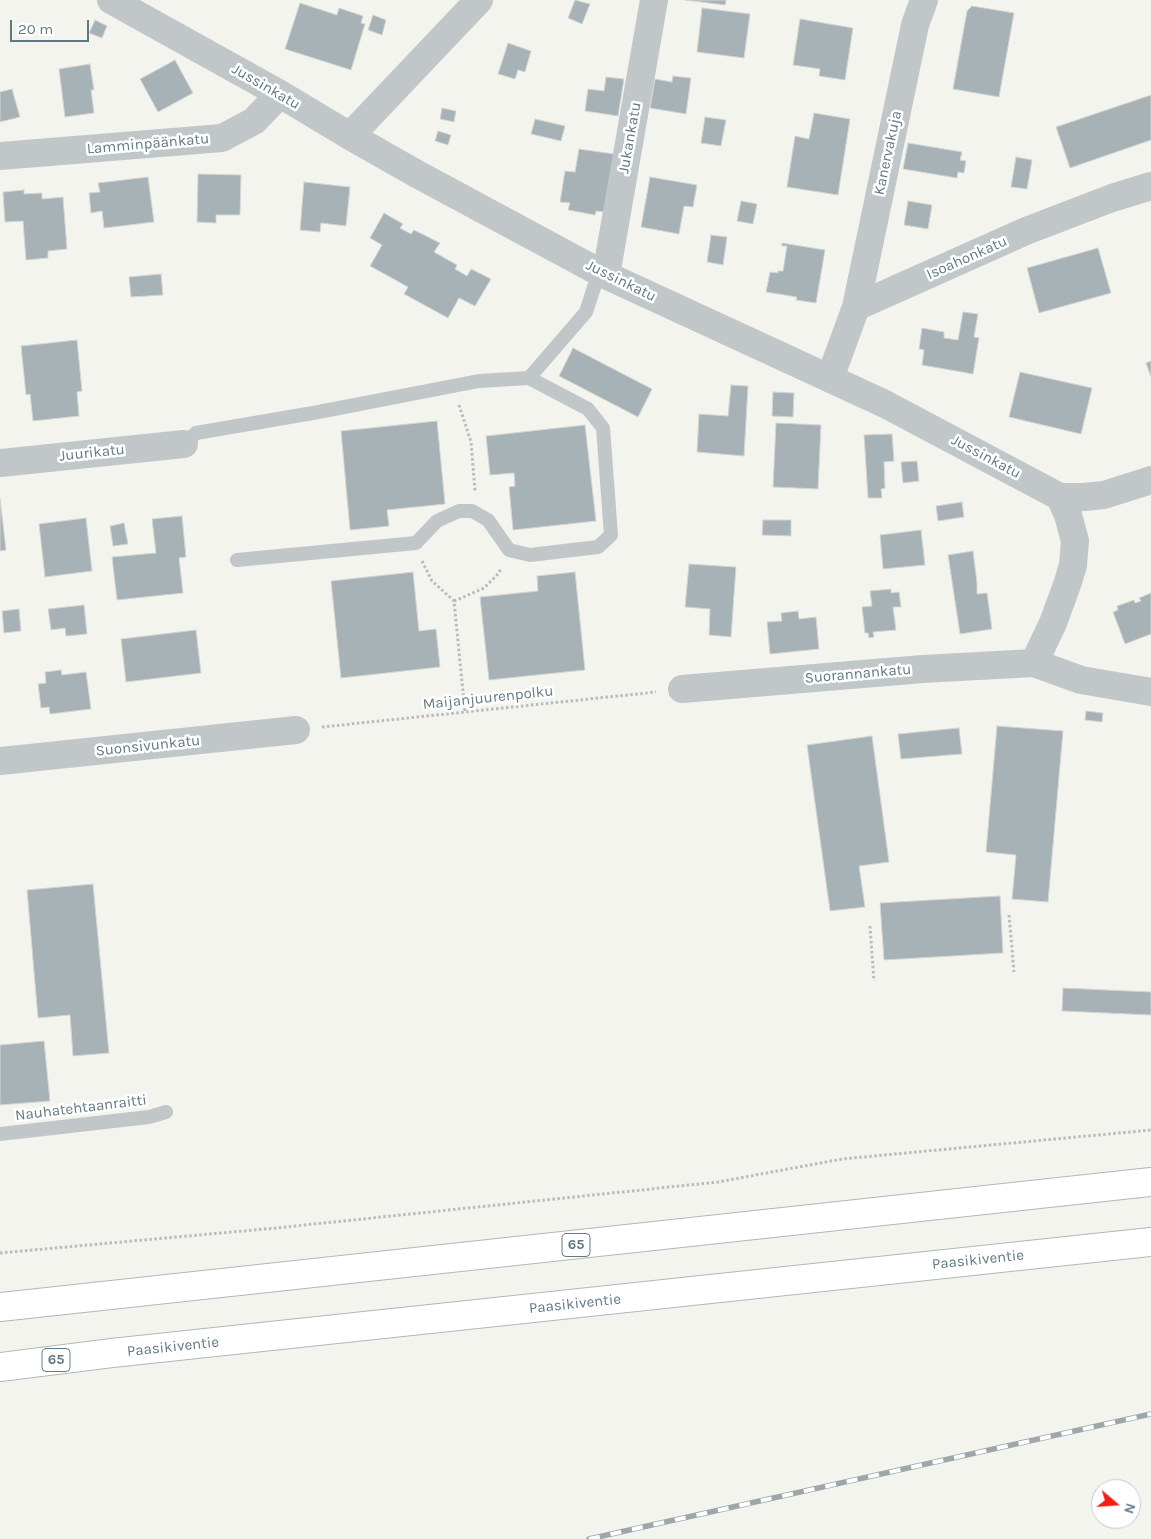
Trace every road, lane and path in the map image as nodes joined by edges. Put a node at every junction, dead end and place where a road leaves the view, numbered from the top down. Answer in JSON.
{"nodes":[{"id":1,"x":111,"y":0,"type":"edge"},
{"id":2,"x":479,"y":0,"type":"edge"},
{"id":3,"x":654,"y":0,"type":"edge"},
{"id":4,"x":924,"y":0,"type":"edge"},
{"id":5,"x":280,"y":94,"type":"junction"},
{"id":6,"x":350,"y":136,"type":"junction"},
{"id":7,"x":0,"y":156,"type":"edge"},
{"id":8,"x":1151,"y":186,"type":"edge"},
{"id":9,"x":603,"y":274,"type":"junction"},
{"id":10,"x":856,"y":307,"type":"junction"},
{"id":11,"x":528,"y":378,"type":"junction"},
{"id":12,"x":830,"y":378,"type":"junction"},
{"id":13,"x":439,"y":388,"type":"junction"},
{"id":14,"x":184,"y":444,"type":"joint"},
{"id":15,"x":0,"y":463,"type":"edge"},
{"id":16,"x":1151,"y":480,"type":"edge"},
{"id":17,"x":1060,"y":497,"type":"junction"},
{"id":18,"x":478,"y":514,"type":"junction"},
{"id":19,"x":416,"y":543,"type":"junction"},
{"id":20,"x":509,"y":550,"type":"junction"},
{"id":21,"x":237,"y":560,"type":"dead end"},
{"id":22,"x":454,"y":601,"type":"junction"},
{"id":23,"x":1034,"y":663,"type":"junction"},
{"id":24,"x":682,"y":689,"type":"joint"},
{"id":25,"x":1151,"y":692,"type":"edge"},
{"id":26,"x":465,"y":712,"type":"junction"},
{"id":27,"x":296,"y":730,"type":"joint"},
{"id":28,"x":0,"y":761,"type":"edge"},
{"id":29,"x":1010,"y":915,"type":"dead end"},
{"id":30,"x":870,"y":926,"type":"dead end"},
{"id":31,"x":1014,"y":972,"type":"dead end"},
{"id":32,"x":874,"y":981,"type":"dead end"},
{"id":33,"x":166,"y":1112,"type":"dead end"},
{"id":34,"x":1151,"y":1130,"type":"edge"},
{"id":35,"x":0,"y":1134,"type":"edge"},
{"id":36,"x":1151,"y":1182,"type":"edge"},
{"id":37,"x":1151,"y":1242,"type":"edge"},
{"id":38,"x":0,"y":1253,"type":"edge"},
{"id":39,"x":0,"y":1306,"type":"edge"},
{"id":40,"x":112,"y":1354,"type":"junction"},
{"id":41,"x":0,"y":1367,"type":"edge"},
{"id":42,"x":0,"y":1382,"type":"edge"}],
"edges":[{"from":1,"to":5,"type":"street","name":"Jussinkatu"},
{"from":2,"to":6,"type":"street"},
{"from":3,"to":9,"type":"street","name":"Jukankatu"},
{"from":4,"to":10,"type":"street","name":"Kanervakuja"},
{"from":5,"to":6,"type":"street","name":"Jussinkatu"},
{"from":5,"to":7,"type":"street","name":"Lamminpäänkatu"},
{"from":6,"to":9,"type":"street","name":"Jussinkatu"},
{"from":8,"to":10,"type":"street","name":"Isoahonkatu"},
{"from":9,"to":11,"type":"lane"},
{"from":9,"to":12,"type":"street","name":"Jussinkatu"},
{"from":10,"to":12,"type":"street"},
{"from":11,"to":13,"type":"lane"},
{"from":11,"to":20,"type":"lane"},
{"from":12,"to":17,"type":"street","name":"Jussinkatu"},
{"from":13,"to":14,"type":"lane"},
{"from":13,"to":18,"type":"path"},
{"from":14,"to":15,"type":"street","name":"Juurikatu"},
{"from":16,"to":17,"type":"street","name":"Jussinkatu"},
{"from":17,"to":23,"type":"street"},
{"from":18,"to":19,"type":"lane"},
{"from":18,"to":20,"type":"lane"},
{"from":19,"to":21,"type":"lane"},
{"from":19,"to":22,"type":"path"},
{"from":20,"to":22,"type":"path"},
{"from":22,"to":26,"type":"path"},
{"from":23,"to":24,"type":"street","name":"Suorannankatu"},
{"from":23,"to":25,"type":"street","name":"Suorannankatu"},
{"from":24,"to":26,"type":"path","name":"Maijanjuurenpolku"},
{"from":26,"to":27,"type":"path","name":"Maijanjuurenpolku"},
{"from":27,"to":28,"type":"street","name":"Suonsivunkatu"},
{"from":29,"to":31,"type":"path"},
{"from":30,"to":32,"type":"path"},
{"from":33,"to":35,"type":"lane","name":"Nauhatehtaanraitti"},
{"from":34,"to":38,"type":"path"},
{"from":36,"to":39,"type":"highway","number":"65"},
{"from":37,"to":40,"type":"highway","name":"Paasikiventie","number":"65"},
{"from":40,"to":41,"type":"highway","name":"Paasikiventie","number":"65"},
{"from":40,"to":42,"type":"highway"}]}
